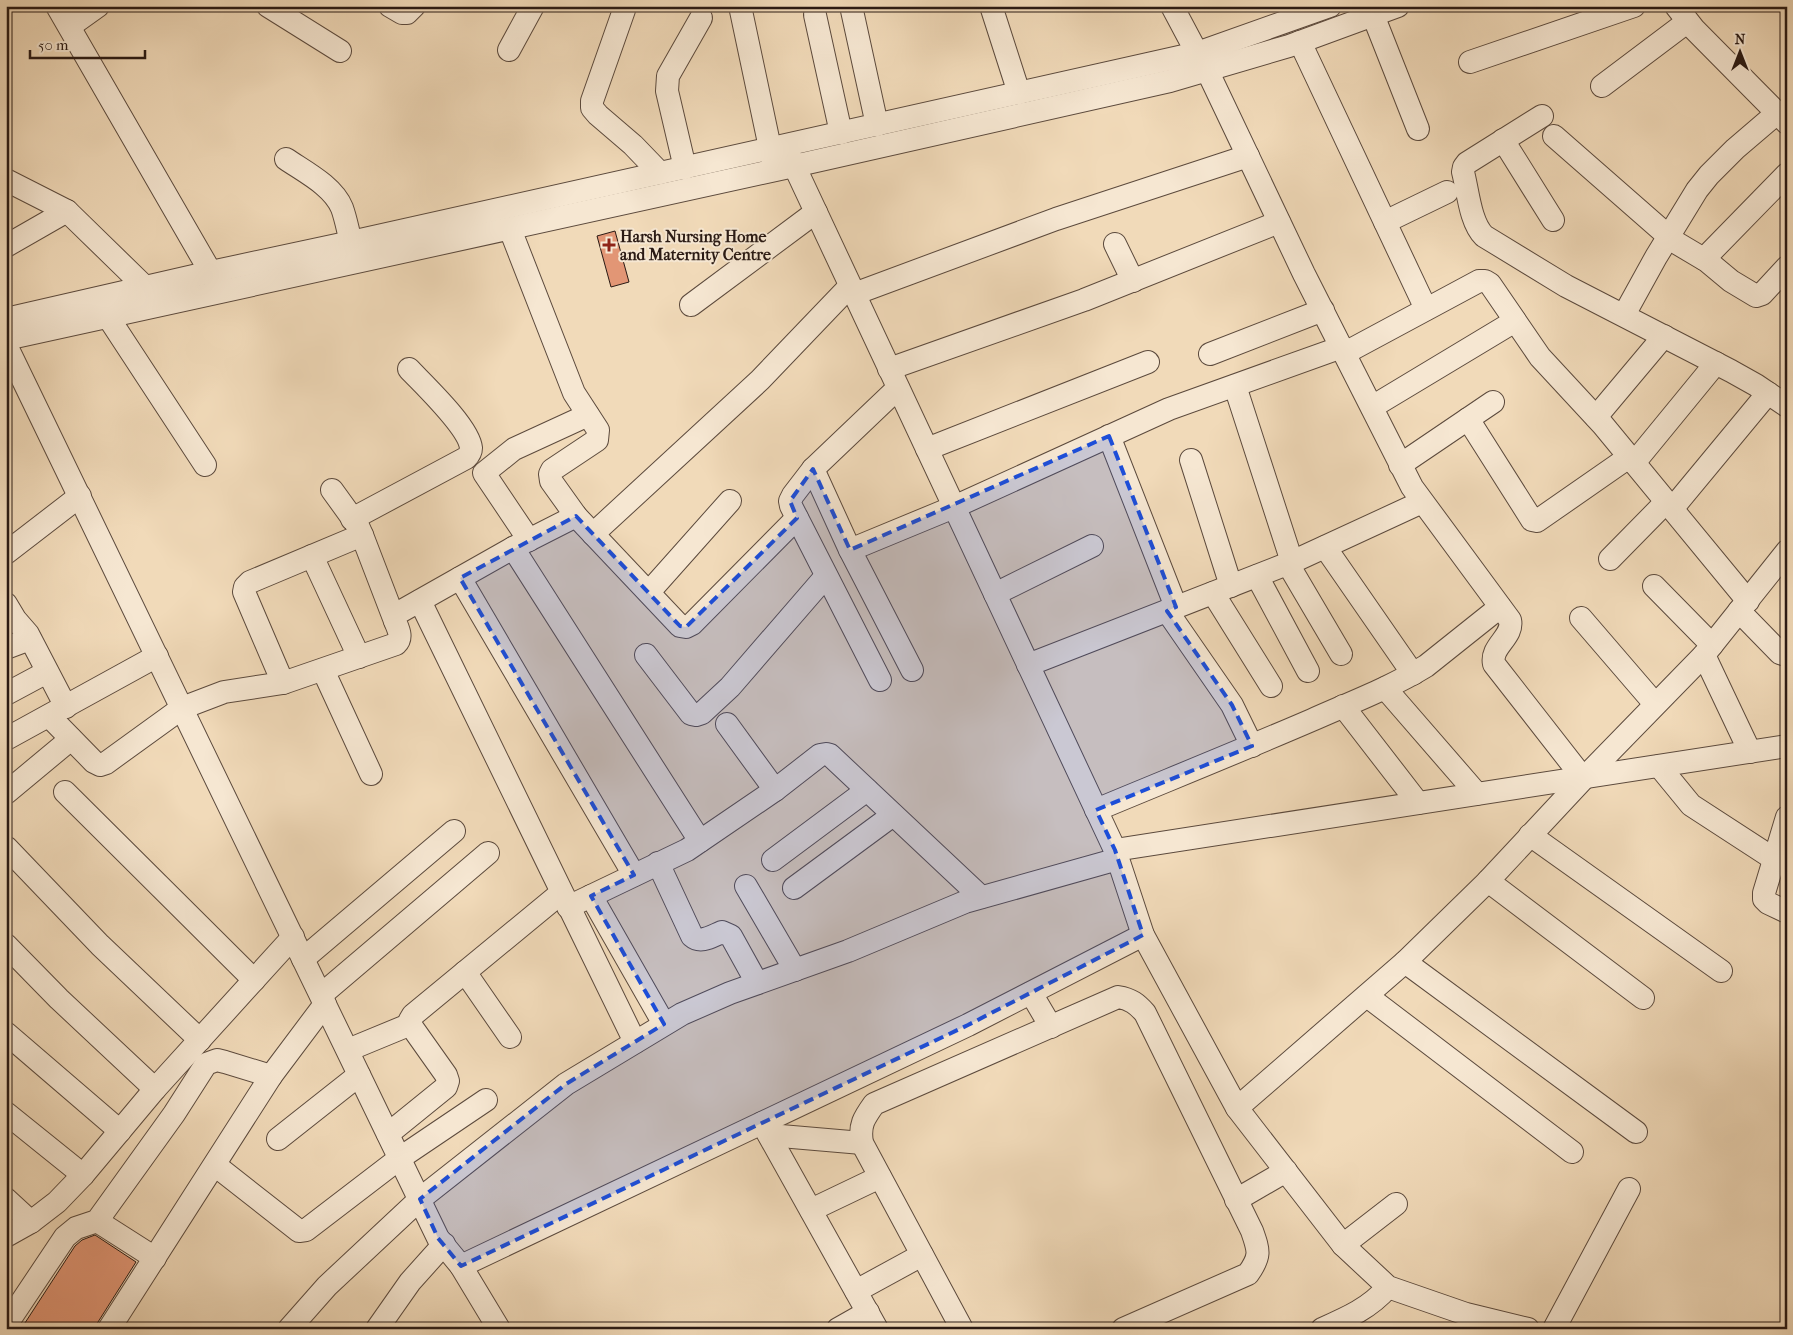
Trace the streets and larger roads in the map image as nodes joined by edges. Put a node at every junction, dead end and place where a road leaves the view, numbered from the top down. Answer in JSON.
{"nodes":[{"id":1,"x":57,"y":6,"type":"edge"},
{"id":2,"x":98,"y":6,"type":"edge"},
{"id":3,"x":268,"y":6,"type":"edge"},
{"id":4,"x":390,"y":6,"type":"edge"},
{"id":5,"x":414,"y":6,"type":"edge"},
{"id":6,"x":533,"y":6,"type":"edge"},
{"id":7,"x":740,"y":6,"type":"edge"},
{"id":8,"x":851,"y":6,"type":"edge"},
{"id":9,"x":992,"y":6,"type":"edge"},
{"id":10,"x":1172,"y":6,"type":"edge"},
{"id":11,"x":1330,"y":6,"type":"edge"},
{"id":12,"x":1398,"y":6,"type":"edge"},
{"id":13,"x":1634,"y":6,"type":"edge"},
{"id":14,"x":624,"y":10,"type":"dead end"},
{"id":15,"x":815,"y":14,"type":"dead end"},
{"id":16,"x":1681,"y":14,"type":"edge"},
{"id":17,"x":1373,"y":15,"type":"junction"},
{"id":18,"x":702,"y":18,"type":"dead end"},
{"id":19,"x":70,"y":26,"type":"junction"},
{"id":20,"x":1300,"y":42,"type":"junction"},
{"id":21,"x":509,"y":50,"type":"dead end"},
{"id":22,"x":340,"y":51,"type":"dead end"},
{"id":23,"x":1202,"y":62,"type":"junction"},
{"id":24,"x":1470,"y":62,"type":"dead end"},
{"id":25,"x":1602,"y":86,"type":"dead end"},
{"id":26,"x":1019,"y":93,"type":"junction"},
{"id":27,"x":1542,"y":116,"type":"dead end"},
{"id":28,"x":1782,"y":118,"type":"edge"},
{"id":29,"x":877,"y":125,"type":"junction"},
{"id":30,"x":1418,"y":130,"type":"dead end"},
{"id":31,"x":840,"y":133,"type":"junction"},
{"id":32,"x":1554,"y":136,"type":"dead end"},
{"id":33,"x":1504,"y":140,"type":"junction"},
{"id":34,"x":777,"y":147,"type":"junction"},
{"id":35,"x":1248,"y":156,"type":"junction"},
{"id":36,"x":286,"y":159,"type":"dead end"},
{"id":37,"x":685,"y":168,"type":"junction"},
{"id":38,"x":785,"y":168,"type":"junction"},
{"id":39,"x":660,"y":173,"type":"junction"},
{"id":40,"x":1787,"y":174,"type":"edge"},
{"id":41,"x":6,"y":180,"type":"edge"},
{"id":42,"x":1447,"y":192,"type":"dead end"},
{"id":43,"x":67,"y":211,"type":"junction"},
{"id":44,"x":537,"y":212,"type":"junction"},
{"id":45,"x":816,"y":212,"type":"junction"},
{"id":46,"x":1552,"y":220,"type":"dead end"},
{"id":47,"x":1279,"y":222,"type":"junction"},
{"id":48,"x":1385,"y":222,"type":"junction"},
{"id":49,"x":510,"y":229,"type":"junction"},
{"id":50,"x":1669,"y":236,"type":"junction"},
{"id":51,"x":351,"y":242,"type":"junction"},
{"id":52,"x":1115,"y":244,"type":"dead end"},
{"id":53,"x":6,"y":246,"type":"edge"},
{"id":54,"x":1704,"y":259,"type":"junction"},
{"id":55,"x":1787,"y":267,"type":"edge"},
{"id":56,"x":211,"y":272,"type":"junction"},
{"id":57,"x":1133,"y":281,"type":"junction"},
{"id":58,"x":146,"y":288,"type":"junction"},
{"id":59,"x":852,"y":290,"type":"junction"},
{"id":60,"x":223,"y":292,"type":"junction"},
{"id":61,"x":690,"y":305,"type":"dead end"},
{"id":62,"x":1426,"y":309,"type":"junction"},
{"id":63,"x":1323,"y":310,"type":"junction"},
{"id":64,"x":1624,"y":315,"type":"junction"},
{"id":65,"x":108,"y":317,"type":"junction"},
{"id":66,"x":6,"y":319,"type":"edge"},
{"id":67,"x":1515,"y":321,"type":"junction"},
{"id":68,"x":1664,"y":336,"type":"junction"},
{"id":69,"x":6,"y":339,"type":"edge"},
{"id":70,"x":6,"y":344,"type":"edge"},
{"id":71,"x":1343,"y":350,"type":"junction"},
{"id":72,"x":1210,"y":354,"type":"dead end"},
{"id":73,"x":1148,"y":362,"type":"dead end"},
{"id":74,"x":1716,"y":363,"type":"junction"},
{"id":75,"x":409,"y":369,"type":"dead end"},
{"id":76,"x":894,"y":378,"type":"junction"},
{"id":77,"x":1235,"y":386,"type":"junction"},
{"id":78,"x":1768,"y":393,"type":"junction"},
{"id":79,"x":1493,"y":402,"type":"dead end"},
{"id":80,"x":1787,"y":406,"type":"edge"},
{"id":81,"x":1372,"y":408,"type":"junction"},
{"id":82,"x":588,"y":415,"type":"junction"},
{"id":83,"x":1596,"y":417,"type":"junction"},
{"id":84,"x":1468,"y":419,"type":"junction"},
{"id":85,"x":1109,"y":436,"type":"junction"},
{"id":86,"x":927,"y":449,"type":"junction"},
{"id":87,"x":1191,"y":460,"type":"dead end"},
{"id":88,"x":1632,"y":460,"type":"junction"},
{"id":89,"x":205,"y":465,"type":"dead end"},
{"id":90,"x":1400,"y":465,"type":"junction"},
{"id":91,"x":814,"y":469,"type":"junction"},
{"id":92,"x":332,"y":490,"type":"dead end"},
{"id":93,"x":80,"y":496,"type":"junction"},
{"id":94,"x":730,"y":501,"type":"dead end"},
{"id":95,"x":1422,"y":502,"type":"junction"},
{"id":96,"x":1669,"y":506,"type":"junction"},
{"id":97,"x":954,"y":507,"type":"junction"},
{"id":98,"x":576,"y":516,"type":"junction"},
{"id":99,"x":797,"y":518,"type":"junction"},
{"id":100,"x":357,"y":527,"type":"junction"},
{"id":101,"x":593,"y":534,"type":"junction"},
{"id":102,"x":521,"y":544,"type":"junction"},
{"id":103,"x":1092,"y":546,"type":"dead end"},
{"id":104,"x":1325,"y":547,"type":"junction"},
{"id":105,"x":850,"y":550,"type":"junction"},
{"id":106,"x":6,"y":552,"type":"edge"},
{"id":107,"x":1787,"y":552,"type":"edge"},
{"id":108,"x":312,"y":556,"type":"junction"},
{"id":109,"x":1610,"y":559,"type":"dead end"},
{"id":110,"x":1290,"y":563,"type":"junction"},
{"id":111,"x":826,"y":576,"type":"junction"},
{"id":112,"x":1257,"y":576,"type":"junction"},
{"id":113,"x":460,"y":578,"type":"junction"},
{"id":114,"x":1654,"y":586,"type":"dead end"},
{"id":115,"x":1222,"y":589,"type":"junction"},
{"id":116,"x":649,"y":592,"type":"junction"},
{"id":117,"x":995,"y":594,"type":"junction"},
{"id":118,"x":420,"y":601,"type":"junction"},
{"id":119,"x":6,"y":604,"type":"edge"},
{"id":120,"x":1743,"y":606,"type":"junction"},
{"id":121,"x":1500,"y":607,"type":"junction"},
{"id":122,"x":1171,"y":609,"type":"junction"},
{"id":123,"x":1580,"y":618,"type":"dead end"},
{"id":124,"x":395,"y":621,"type":"junction"},
{"id":125,"x":30,"y":639,"type":"junction"},
{"id":126,"x":6,"y":648,"type":"edge"},
{"id":127,"x":1708,"y":650,"type":"junction"},
{"id":128,"x":1787,"y":652,"type":"edge"},
{"id":129,"x":1341,"y":654,"type":"dead end"},
{"id":130,"x":646,"y":655,"type":"dead end"},
{"id":131,"x":157,"y":656,"type":"junction"},
{"id":132,"x":360,"y":657,"type":"junction"},
{"id":133,"x":1028,"y":665,"type":"junction"},
{"id":134,"x":323,"y":670,"type":"junction"},
{"id":135,"x":912,"y":670,"type":"dead end"},
{"id":136,"x":1308,"y":671,"type":"dead end"},
{"id":137,"x":47,"y":672,"type":"junction"},
{"id":138,"x":1413,"y":674,"type":"junction"},
{"id":139,"x":880,"y":680,"type":"dead end"},
{"id":140,"x":283,"y":683,"type":"junction"},
{"id":141,"x":1270,"y":686,"type":"dead end"},
{"id":142,"x":1385,"y":688,"type":"junction"},
{"id":143,"x":6,"y":694,"type":"edge"},
{"id":144,"x":1655,"y":704,"type":"junction"},
{"id":145,"x":1343,"y":706,"type":"junction"},
{"id":146,"x":182,"y":708,"type":"junction"},
{"id":147,"x":58,"y":712,"type":"junction"},
{"id":148,"x":728,"y":724,"type":"dead end"},
{"id":149,"x":6,"y":739,"type":"edge"},
{"id":150,"x":71,"y":739,"type":"junction"},
{"id":151,"x":1252,"y":746,"type":"junction"},
{"id":152,"x":1787,"y":746,"type":"edge"},
{"id":153,"x":1750,"y":752,"type":"junction"},
{"id":154,"x":1659,"y":766,"type":"junction"},
{"id":155,"x":371,"y":774,"type":"dead end"},
{"id":156,"x":1584,"y":777,"type":"junction"},
{"id":157,"x":775,"y":790,"type":"junction"},
{"id":158,"x":867,"y":790,"type":"junction"},
{"id":159,"x":65,"y":792,"type":"dead end"},
{"id":160,"x":6,"y":793,"type":"edge"},
{"id":161,"x":1477,"y":794,"type":"junction"},
{"id":162,"x":1418,"y":803,"type":"junction"},
{"id":163,"x":1096,"y":810,"type":"junction"},
{"id":164,"x":893,"y":815,"type":"junction"},
{"id":165,"x":1787,"y":816,"type":"edge"},
{"id":166,"x":454,"y":831,"type":"dead end"},
{"id":167,"x":1530,"y":835,"type":"junction"},
{"id":168,"x":700,"y":841,"type":"junction"},
{"id":169,"x":7,"y":848,"type":"edge"},
{"id":170,"x":488,"y":852,"type":"dead end"},
{"id":171,"x":1779,"y":853,"type":"edge"},
{"id":172,"x":1117,"y":855,"type":"junction"},
{"id":173,"x":773,"y":860,"type":"dead end"},
{"id":174,"x":658,"y":864,"type":"junction"},
{"id":175,"x":634,"y":875,"type":"junction"},
{"id":176,"x":1488,"y":880,"type":"junction"},
{"id":177,"x":746,"y":886,"type":"dead end"},
{"id":178,"x":794,"y":888,"type":"dead end"},
{"id":179,"x":591,"y":896,"type":"junction"},
{"id":180,"x":981,"y":897,"type":"junction"},
{"id":181,"x":565,"y":900,"type":"junction"},
{"id":182,"x":1787,"y":912,"type":"edge"},
{"id":183,"x":1143,"y":935,"type":"junction"},
{"id":184,"x":293,"y":937,"type":"junction"},
{"id":185,"x":9,"y":953,"type":"edge"},
{"id":186,"x":303,"y":959,"type":"junction"},
{"id":187,"x":1405,"y":962,"type":"junction"},
{"id":188,"x":795,"y":970,"type":"junction"},
{"id":189,"x":1721,"y":971,"type":"dead end"},
{"id":190,"x":465,"y":972,"type":"junction"},
{"id":191,"x":254,"y":980,"type":"junction"},
{"id":192,"x":757,"y":983,"type":"junction"},
{"id":193,"x":1031,"y":993,"type":"junction"},
{"id":194,"x":1367,"y":996,"type":"junction"},
{"id":195,"x":1642,"y":998,"type":"dead end"},
{"id":196,"x":323,"y":999,"type":"junction"},
{"id":197,"x":411,"y":1024,"type":"junction"},
{"id":198,"x":664,"y":1024,"type":"junction"},
{"id":199,"x":1051,"y":1027,"type":"junction"},
{"id":200,"x":1195,"y":1029,"type":"junction"},
{"id":201,"x":6,"y":1033,"type":"edge"},
{"id":202,"x":948,"y":1034,"type":"junction"},
{"id":203,"x":510,"y":1037,"type":"dead end"},
{"id":204,"x":200,"y":1040,"type":"junction"},
{"id":205,"x":635,"y":1042,"type":"junction"},
{"id":206,"x":1162,"y":1048,"type":"junction"},
{"id":207,"x":348,"y":1050,"type":"junction"},
{"id":208,"x":965,"y":1064,"type":"junction"},
{"id":209,"x":360,"y":1075,"type":"junction"},
{"id":210,"x":272,"y":1076,"type":"junction"},
{"id":211,"x":859,"y":1077,"type":"junction"},
{"id":212,"x":156,"y":1089,"type":"junction"},
{"id":213,"x":486,"y":1100,"type":"dead end"},
{"id":214,"x":874,"y":1104,"type":"junction"},
{"id":215,"x":1237,"y":1108,"type":"junction"},
{"id":216,"x":6,"y":1113,"type":"edge"},
{"id":217,"x":766,"y":1129,"type":"junction"},
{"id":218,"x":120,"y":1131,"type":"junction"},
{"id":219,"x":1636,"y":1132,"type":"dead end"},
{"id":220,"x":388,"y":1134,"type":"junction"},
{"id":221,"x":278,"y":1139,"type":"dead end"},
{"id":222,"x":862,"y":1143,"type":"junction"},
{"id":223,"x":1572,"y":1152,"type":"dead end"},
{"id":224,"x":400,"y":1158,"type":"junction"},
{"id":225,"x":220,"y":1170,"type":"dead end"},
{"id":226,"x":1286,"y":1171,"type":"junction"},
{"id":227,"x":83,"y":1175,"type":"junction"},
{"id":228,"x":880,"y":1177,"type":"junction"},
{"id":229,"x":1629,"y":1189,"type":"dead end"},
{"id":230,"x":6,"y":1199,"type":"edge"},
{"id":231,"x":420,"y":1200,"type":"junction"},
{"id":232,"x":1236,"y":1200,"type":"junction"},
{"id":233,"x":1396,"y":1204,"type":"dead end"},
{"id":234,"x":811,"y":1210,"type":"junction"},
{"id":235,"x":98,"y":1221,"type":"junction"},
{"id":236,"x":31,"y":1222,"type":"junction"},
{"id":237,"x":6,"y":1236,"type":"edge"},
{"id":238,"x":444,"y":1244,"type":"junction"},
{"id":239,"x":1343,"y":1245,"type":"junction"},
{"id":240,"x":922,"y":1255,"type":"junction"},
{"id":241,"x":155,"y":1258,"type":"junction"},
{"id":242,"x":461,"y":1266,"type":"junction"},
{"id":243,"x":1388,"y":1287,"type":"junction"},
{"id":244,"x":856,"y":1291,"type":"junction"},
{"id":245,"x":872,"y":1320,"type":"edge"},
{"id":246,"x":6,"y":1325,"type":"edge"},
{"id":247,"x":110,"y":1329,"type":"edge"},
{"id":248,"x":289,"y":1329,"type":"edge"},
{"id":249,"x":377,"y":1329,"type":"edge"},
{"id":250,"x":499,"y":1329,"type":"edge"},
{"id":251,"x":838,"y":1329,"type":"edge"},
{"id":252,"x":962,"y":1329,"type":"edge"},
{"id":253,"x":1123,"y":1329,"type":"edge"},
{"id":254,"x":1322,"y":1329,"type":"edge"},
{"id":255,"x":1528,"y":1329,"type":"edge"},
{"id":256,"x":1554,"y":1329,"type":"edge"}],
"edges":[{"from":1,"to":19,"type":"street"},
{"from":2,"to":19,"type":"street"},
{"from":3,"to":22,"type":"street"},
{"from":4,"to":5,"type":"street"},
{"from":6,"to":21,"type":"street"},
{"from":7,"to":34,"type":"street"},
{"from":8,"to":29,"type":"street"},
{"from":9,"to":26,"type":"street"},
{"from":10,"to":23,"type":"street"},
{"from":11,"to":23,"type":"street"},
{"from":12,"to":17,"type":"street"},
{"from":13,"to":24,"type":"street"},
{"from":14,"to":39,"type":"street"},
{"from":15,"to":31,"type":"street"},
{"from":16,"to":25,"type":"street"},
{"from":16,"to":28,"type":"street"},
{"from":17,"to":20,"type":"street"},
{"from":17,"to":30,"type":"street"},
{"from":18,"to":37,"type":"street"},
{"from":19,"to":56,"type":"street"},
{"from":20,"to":23,"type":"street"},
{"from":20,"to":48,"type":"street"},
{"from":23,"to":26,"type":"street"},
{"from":23,"to":35,"type":"street"},
{"from":23,"to":38,"type":"street"},
{"from":26,"to":29,"type":"street"},
{"from":27,"to":33,"type":"street"},
{"from":28,"to":50,"type":"street"},
{"from":29,"to":31,"type":"street"},
{"from":31,"to":34,"type":"street"},
{"from":32,"to":50,"type":"street"},
{"from":33,"to":46,"type":"street"},
{"from":33,"to":64,"type":"street"},
{"from":34,"to":37,"type":"street"},
{"from":34,"to":38,"type":"street"},
{"from":35,"to":47,"type":"street"},
{"from":35,"to":59,"type":"street"},
{"from":36,"to":51,"type":"street"},
{"from":37,"to":39,"type":"street"},
{"from":38,"to":44,"type":"street"},
{"from":38,"to":45,"type":"street"},
{"from":39,"to":44,"type":"street"},
{"from":40,"to":54,"type":"street"},
{"from":41,"to":43,"type":"street"},
{"from":42,"to":48,"type":"street"},
{"from":43,"to":53,"type":"street"},
{"from":43,"to":58,"type":"street"},
{"from":44,"to":49,"type":"street"},
{"from":44,"to":51,"type":"street"},
{"from":45,"to":59,"type":"street"},
{"from":45,"to":61,"type":"street"},
{"from":47,"to":57,"type":"street"},
{"from":47,"to":63,"type":"street"},
{"from":48,"to":62,"type":"street"},
{"from":49,"to":60,"type":"street"},
{"from":49,"to":82,"type":"street"},
{"from":50,"to":54,"type":"street"},
{"from":50,"to":64,"type":"street"},
{"from":51,"to":56,"type":"street"},
{"from":52,"to":57,"type":"street"},
{"from":54,"to":55,"type":"street"},
{"from":56,"to":58,"type":"street"},
{"from":56,"to":60,"type":"street"},
{"from":57,"to":76,"type":"street"},
{"from":58,"to":66,"type":"street"},
{"from":59,"to":76,"type":"street"},
{"from":59,"to":101,"type":"street"},
{"from":60,"to":65,"type":"street"},
{"from":62,"to":67,"type":"street"},
{"from":62,"to":71,"type":"street"},
{"from":63,"to":71,"type":"street"},
{"from":63,"to":72,"type":"street"},
{"from":64,"to":68,"type":"street"},
{"from":65,"to":69,"type":"street"},
{"from":65,"to":89,"type":"street"},
{"from":67,"to":81,"type":"street"},
{"from":67,"to":83,"type":"street"},
{"from":68,"to":74,"type":"street"},
{"from":68,"to":83,"type":"street"},
{"from":70,"to":93,"type":"street"},
{"from":71,"to":77,"type":"street"},
{"from":71,"to":81,"type":"street"},
{"from":73,"to":86,"type":"street"},
{"from":74,"to":78,"type":"street"},
{"from":74,"to":88,"type":"street"},
{"from":75,"to":100,"type":"street"},
{"from":76,"to":86,"type":"street"},
{"from":76,"to":91,"type":"street"},
{"from":77,"to":85,"type":"street"},
{"from":77,"to":110,"type":"street"},
{"from":78,"to":80,"type":"street"},
{"from":78,"to":96,"type":"street"},
{"from":79,"to":84,"type":"street"},
{"from":81,"to":90,"type":"street"},
{"from":82,"to":98,"type":"street"},
{"from":82,"to":102,"type":"street"},
{"from":83,"to":88,"type":"street"},
{"from":84,"to":88,"type":"street"},
{"from":84,"to":90,"type":"street"},
{"from":85,"to":97,"type":"street"},
{"from":85,"to":122,"type":"street"},
{"from":86,"to":97,"type":"street"},
{"from":87,"to":115,"type":"street"},
{"from":88,"to":96,"type":"street"},
{"from":90,"to":95,"type":"street"},
{"from":91,"to":99,"type":"street"},
{"from":91,"to":105,"type":"street"},
{"from":92,"to":100,"type":"street"},
{"from":93,"to":106,"type":"street"},
{"from":93,"to":131,"type":"street"},
{"from":94,"to":116,"type":"street"},
{"from":95,"to":104,"type":"street"},
{"from":95,"to":121,"type":"street"},
{"from":96,"to":109,"type":"street"},
{"from":96,"to":120,"type":"street"},
{"from":97,"to":105,"type":"street"},
{"from":97,"to":117,"type":"street"},
{"from":98,"to":101,"type":"street"},
{"from":98,"to":102,"type":"street"},
{"from":99,"to":111,"type":"street"},
{"from":99,"to":116,"type":"street"},
{"from":100,"to":108,"type":"street"},
{"from":100,"to":124,"type":"street"},
{"from":101,"to":116,"type":"street"},
{"from":102,"to":113,"type":"street"},
{"from":102,"to":168,"type":"street"},
{"from":103,"to":117,"type":"street"},
{"from":104,"to":110,"type":"street"},
{"from":104,"to":138,"type":"street"},
{"from":105,"to":135,"type":"street"},
{"from":107,"to":120,"type":"street"},
{"from":108,"to":132,"type":"street"},
{"from":108,"to":140,"type":"street"},
{"from":110,"to":112,"type":"street"},
{"from":110,"to":129,"type":"street"},
{"from":111,"to":130,"type":"street"},
{"from":111,"to":139,"type":"street"},
{"from":112,"to":115,"type":"street"},
{"from":112,"to":136,"type":"street"},
{"from":113,"to":118,"type":"street"},
{"from":113,"to":175,"type":"street"},
{"from":114,"to":127,"type":"street"},
{"from":115,"to":122,"type":"street"},
{"from":115,"to":141,"type":"street"},
{"from":117,"to":133,"type":"street"},
{"from":118,"to":124,"type":"street"},
{"from":118,"to":181,"type":"street"},
{"from":119,"to":125,"type":"street"},
{"from":120,"to":127,"type":"street"},
{"from":120,"to":128,"type":"street"},
{"from":121,"to":138,"type":"street"},
{"from":121,"to":156,"type":"street"},
{"from":122,"to":133,"type":"street"},
{"from":122,"to":151,"type":"street"},
{"from":123,"to":144,"type":"street"},
{"from":124,"to":132,"type":"street"},
{"from":125,"to":126,"type":"street"},
{"from":125,"to":137,"type":"street"},
{"from":127,"to":144,"type":"street"},
{"from":127,"to":153,"type":"street"},
{"from":131,"to":146,"type":"street"},
{"from":131,"to":147,"type":"street"},
{"from":132,"to":134,"type":"street"},
{"from":133,"to":163,"type":"street"},
{"from":134,"to":140,"type":"street"},
{"from":134,"to":155,"type":"street"},
{"from":137,"to":143,"type":"street"},
{"from":137,"to":147,"type":"street"},
{"from":138,"to":142,"type":"street"},
{"from":140,"to":146,"type":"street"},
{"from":142,"to":145,"type":"street"},
{"from":142,"to":161,"type":"street"},
{"from":144,"to":156,"type":"street"},
{"from":145,"to":151,"type":"street"},
{"from":145,"to":162,"type":"street"},
{"from":146,"to":150,"type":"street"},
{"from":146,"to":184,"type":"street"},
{"from":147,"to":149,"type":"street"},
{"from":147,"to":150,"type":"street"},
{"from":148,"to":157,"type":"street"},
{"from":150,"to":160,"type":"street"},
{"from":151,"to":163,"type":"street"},
{"from":152,"to":153,"type":"street"},
{"from":153,"to":154,"type":"street"},
{"from":154,"to":156,"type":"street"},
{"from":154,"to":171,"type":"street"},
{"from":156,"to":161,"type":"street"},
{"from":156,"to":167,"type":"street"},
{"from":157,"to":158,"type":"street"},
{"from":157,"to":168,"type":"street"},
{"from":158,"to":164,"type":"street"},
{"from":158,"to":173,"type":"street"},
{"from":159,"to":191,"type":"street"},
{"from":161,"to":162,"type":"street"},
{"from":162,"to":172,"type":"street"},
{"from":163,"to":172,"type":"street"},
{"from":164,"to":178,"type":"street"},
{"from":164,"to":180,"type":"street"},
{"from":165,"to":171,"type":"street"},
{"from":166,"to":186,"type":"street"},
{"from":167,"to":176,"type":"street"},
{"from":167,"to":189,"type":"street"},
{"from":168,"to":174,"type":"street"},
{"from":169,"to":204,"type":"street"},
{"from":170,"to":196,"type":"street"},
{"from":171,"to":182,"type":"street"},
{"from":172,"to":180,"type":"street"},
{"from":172,"to":183,"type":"street"},
{"from":174,"to":175,"type":"street"},
{"from":174,"to":192,"type":"street"},
{"from":175,"to":179,"type":"street"},
{"from":176,"to":187,"type":"street"},
{"from":176,"to":195,"type":"street"},
{"from":177,"to":188,"type":"street"},
{"from":179,"to":181,"type":"street"},
{"from":179,"to":198,"type":"street"},
{"from":180,"to":188,"type":"street"},
{"from":181,"to":190,"type":"street"},
{"from":181,"to":205,"type":"street"},
{"from":183,"to":193,"type":"street"},
{"from":183,"to":200,"type":"street"},
{"from":184,"to":186,"type":"street"},
{"from":184,"to":191,"type":"street"},
{"from":185,"to":212,"type":"street"},
{"from":186,"to":196,"type":"street"},
{"from":187,"to":194,"type":"street"},
{"from":187,"to":219,"type":"street"},
{"from":188,"to":192,"type":"street"},
{"from":190,"to":197,"type":"street"},
{"from":190,"to":203,"type":"street"},
{"from":191,"to":204,"type":"street"},
{"from":192,"to":198,"type":"street"},
{"from":193,"to":199,"type":"street"},
{"from":193,"to":202,"type":"street"},
{"from":194,"to":215,"type":"street"},
{"from":194,"to":223,"type":"street"},
{"from":196,"to":207,"type":"street"},
{"from":196,"to":210,"type":"street"},
{"from":197,"to":207,"type":"street"},
{"from":197,"to":220,"type":"street"},
{"from":198,"to":205,"type":"street"},
{"from":199,"to":206,"type":"street"},
{"from":199,"to":208,"type":"street"},
{"from":200,"to":206,"type":"street"},
{"from":200,"to":215,"type":"street"},
{"from":201,"to":218,"type":"street"},
{"from":202,"to":208,"type":"street"},
{"from":202,"to":211,"type":"street"},
{"from":204,"to":212,"type":"street"},
{"from":205,"to":231,"type":"street"},
{"from":206,"to":232,"type":"street"},
{"from":207,"to":209,"type":"street"},
{"from":208,"to":214,"type":"street"},
{"from":209,"to":220,"type":"street"},
{"from":209,"to":221,"type":"street"},
{"from":210,"to":235,"type":"street"},
{"from":210,"to":241,"type":"street"},
{"from":211,"to":214,"type":"street"},
{"from":211,"to":217,"type":"street"},
{"from":212,"to":218,"type":"street"},
{"from":213,"to":224,"type":"street"},
{"from":214,"to":222,"type":"street"},
{"from":215,"to":226,"type":"street"},
{"from":216,"to":227,"type":"street"},
{"from":217,"to":222,"type":"street"},
{"from":217,"to":234,"type":"street"},
{"from":217,"to":242,"type":"street"},
{"from":218,"to":227,"type":"street"},
{"from":220,"to":224,"type":"street"},
{"from":222,"to":228,"type":"street"},
{"from":224,"to":225,"type":"street"},
{"from":224,"to":231,"type":"street"},
{"from":226,"to":232,"type":"street"},
{"from":226,"to":239,"type":"street"},
{"from":227,"to":236,"type":"street"},
{"from":228,"to":234,"type":"street"},
{"from":228,"to":240,"type":"street"},
{"from":229,"to":256,"type":"street"},
{"from":230,"to":236,"type":"street"},
{"from":231,"to":238,"type":"street"},
{"from":231,"to":248,"type":"street"},
{"from":232,"to":253,"type":"street"},
{"from":233,"to":239,"type":"street"},
{"from":234,"to":244,"type":"street"},
{"from":235,"to":241,"type":"street"},
{"from":235,"to":246,"type":"street"},
{"from":236,"to":237,"type":"street"},
{"from":238,"to":242,"type":"street"},
{"from":238,"to":249,"type":"street"},
{"from":239,"to":243,"type":"street"},
{"from":240,"to":244,"type":"street"},
{"from":240,"to":252,"type":"street"},
{"from":241,"to":247,"type":"street"},
{"from":242,"to":250,"type":"street"},
{"from":243,"to":254,"type":"street"},
{"from":243,"to":255,"type":"street"},
{"from":244,"to":245,"type":"street"},
{"from":245,"to":251,"type":"street"}]}
